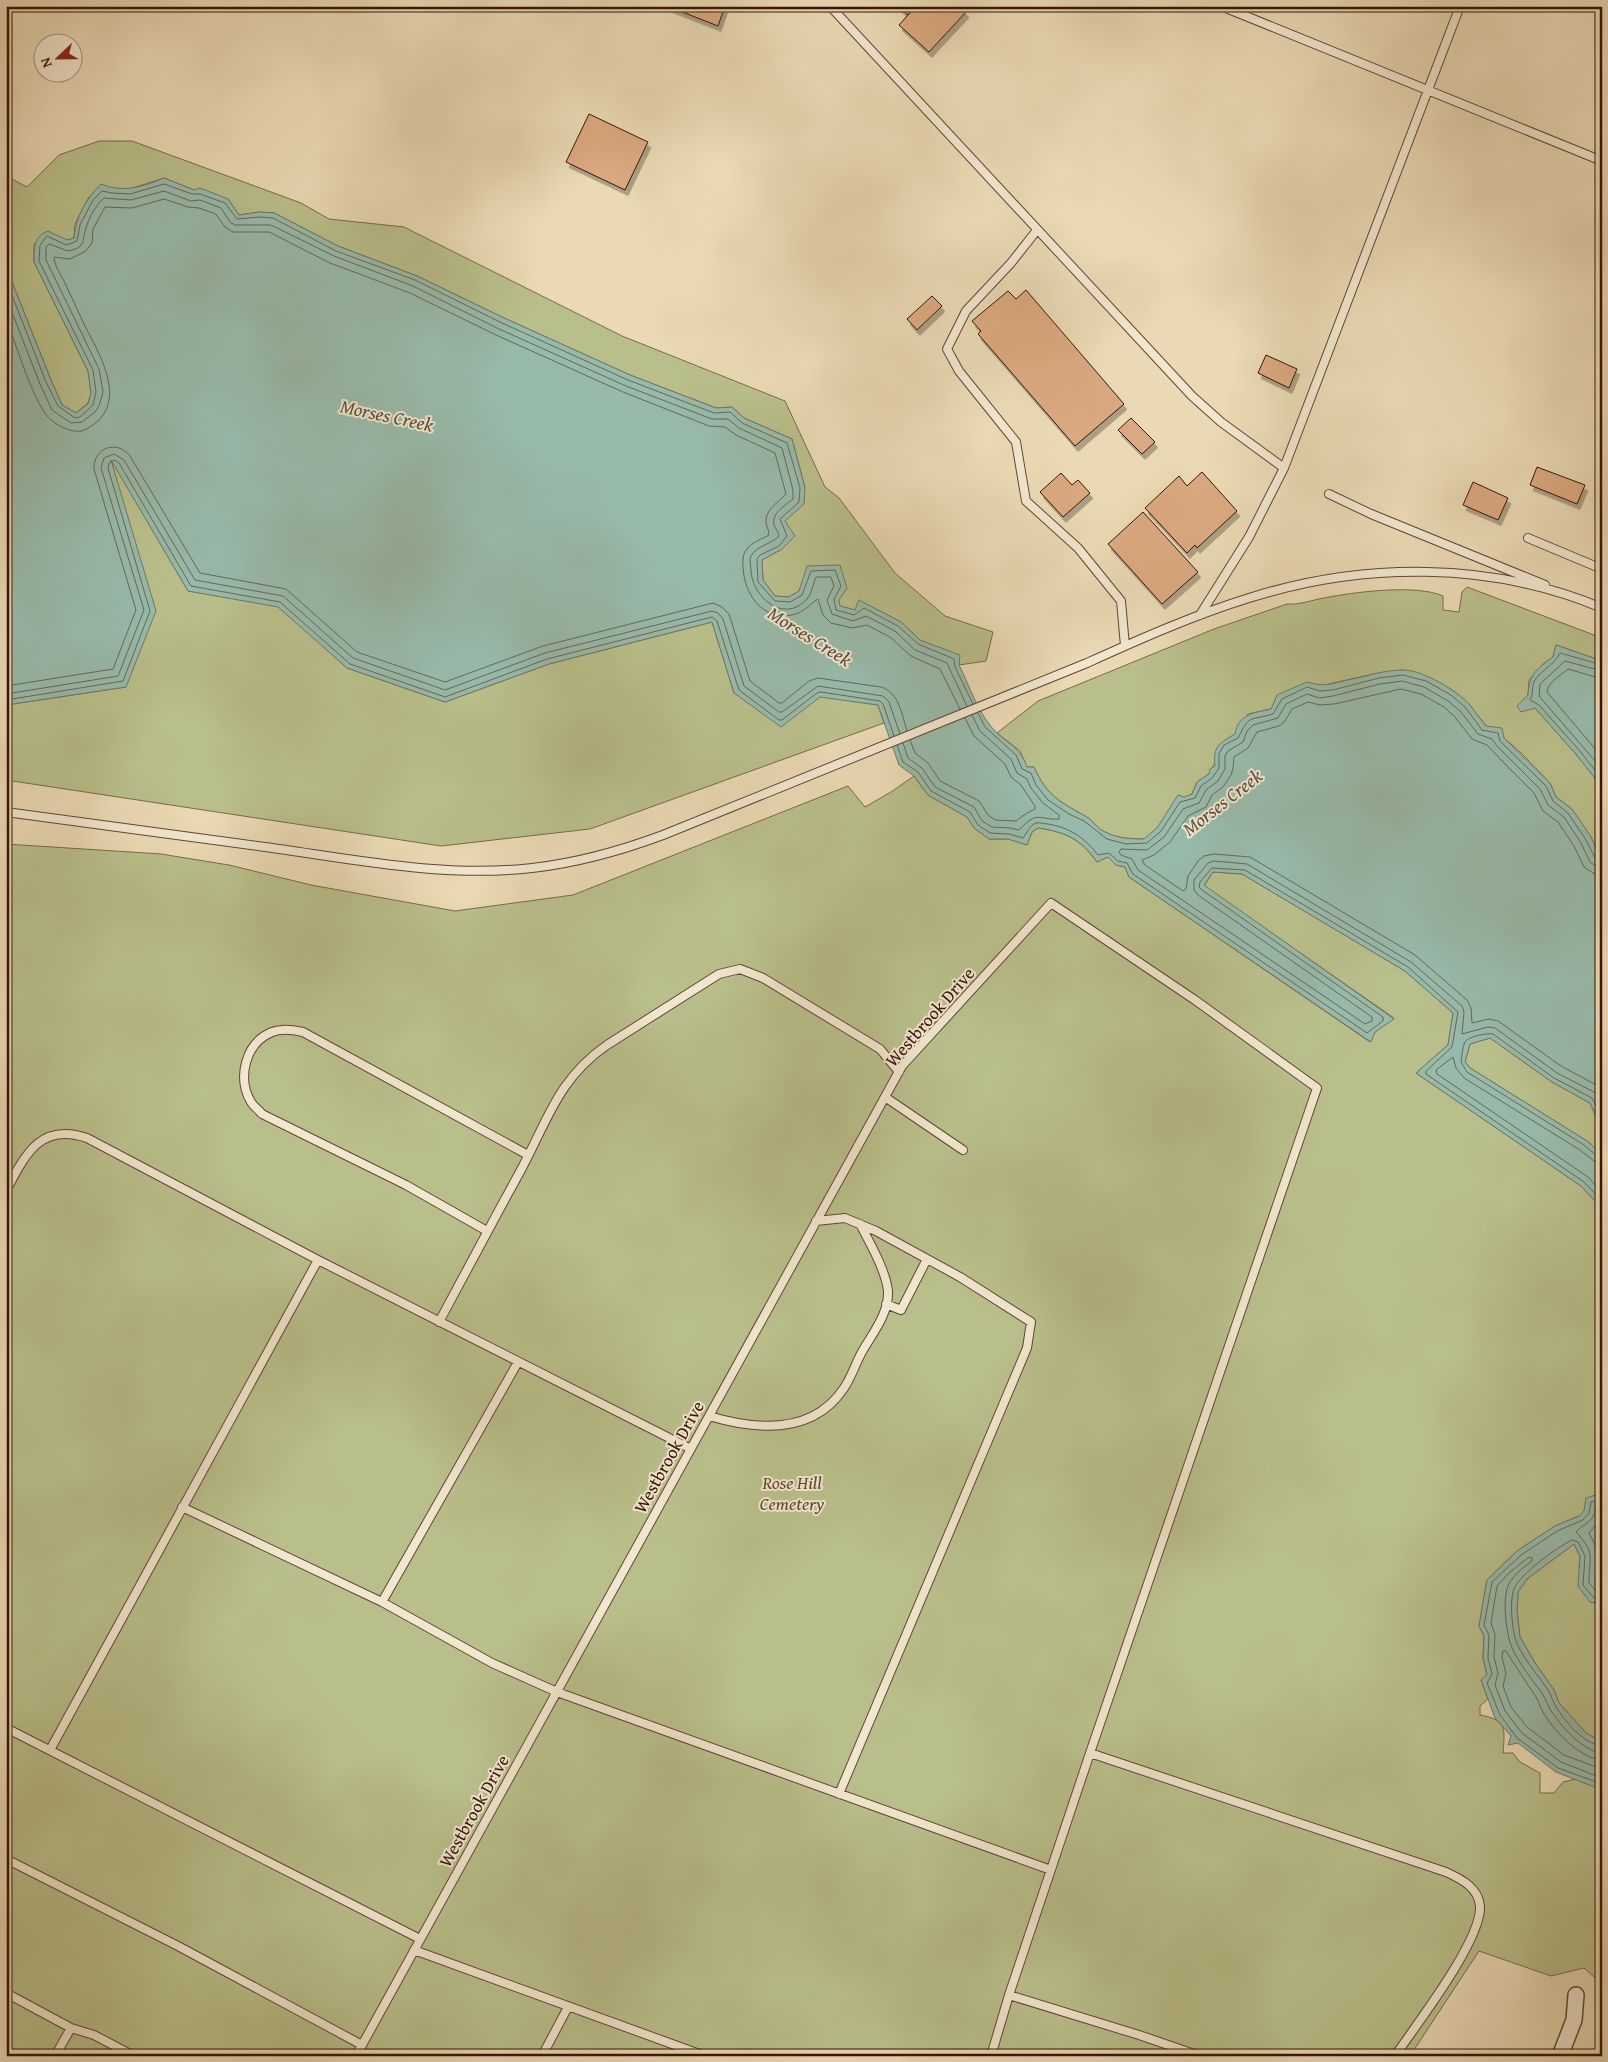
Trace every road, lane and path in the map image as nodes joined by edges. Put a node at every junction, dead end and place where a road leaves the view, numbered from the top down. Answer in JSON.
{"nodes":[{"id":1,"x":830,"y":6,"type":"edge"},
{"id":2,"x":1221,"y":6,"type":"edge"},
{"id":3,"x":1460,"y":6,"type":"edge"},
{"id":4,"x":1427,"y":90,"type":"junction"},
{"id":5,"x":1602,"y":161,"type":"edge"},
{"id":6,"x":1037,"y":230,"type":"junction"},
{"id":7,"x":1284,"y":468,"type":"junction"},
{"id":8,"x":1329,"y":494,"type":"dead end"},
{"id":9,"x":1528,"y":538,"type":"dead end"},
{"id":10,"x":1602,"y":569,"type":"edge"},
{"id":11,"x":1600,"y":607,"type":"edge"},
{"id":12,"x":1200,"y":616,"type":"junction"},
{"id":13,"x":1125,"y":646,"type":"junction"},
{"id":14,"x":6,"y":812,"type":"edge"},
{"id":15,"x":899,"y":1072,"type":"junction"},
{"id":16,"x":885,"y":1097,"type":"junction"},
{"id":17,"x":963,"y":1150,"type":"dead end"},
{"id":18,"x":528,"y":1155,"type":"junction"},
{"id":19,"x":6,"y":1191,"type":"edge"},
{"id":20,"x":816,"y":1221,"type":"junction"},
{"id":21,"x":860,"y":1224,"type":"junction"},
{"id":22,"x":487,"y":1231,"type":"junction"},
{"id":23,"x":927,"y":1259,"type":"junction"},
{"id":24,"x":318,"y":1260,"type":"junction"},
{"id":25,"x":886,"y":1304,"type":"junction"},
{"id":26,"x":439,"y":1322,"type":"junction"},
{"id":27,"x":518,"y":1362,"type":"junction"},
{"id":28,"x":708,"y":1416,"type":"junction"},
{"id":29,"x":691,"y":1449,"type":"junction"},
{"id":30,"x":182,"y":1507,"type":"junction"},
{"id":31,"x":382,"y":1602,"type":"junction"},
{"id":32,"x":557,"y":1692,"type":"junction"},
{"id":33,"x":6,"y":1728,"type":"edge"},
{"id":34,"x":50,"y":1750,"type":"junction"},
{"id":35,"x":1090,"y":1753,"type":"junction"},
{"id":36,"x":838,"y":1794,"type":"junction"},
{"id":37,"x":6,"y":1859,"type":"edge"},
{"id":38,"x":1051,"y":1870,"type":"junction"},
{"id":39,"x":420,"y":1940,"type":"junction"},
{"id":40,"x":414,"y":1950,"type":"junction"},
{"id":41,"x":6,"y":1993,"type":"edge"},
{"id":42,"x":1009,"y":1995,"type":"junction"},
{"id":43,"x":1576,"y":1995,"type":"dead end"},
{"id":44,"x":568,"y":2007,"type":"junction"},
{"id":45,"x":71,"y":2028,"type":"junction"},
{"id":46,"x":362,"y":2045,"type":"junction"},
{"id":47,"x":55,"y":2056,"type":"edge"},
{"id":48,"x":134,"y":2056,"type":"edge"},
{"id":49,"x":356,"y":2056,"type":"edge"},
{"id":50,"x":542,"y":2056,"type":"edge"},
{"id":51,"x":705,"y":2056,"type":"edge"},
{"id":52,"x":991,"y":2056,"type":"edge"},
{"id":53,"x":1200,"y":2056,"type":"edge"},
{"id":54,"x":1396,"y":2056,"type":"edge"},
{"id":55,"x":1560,"y":2056,"type":"edge"}],
"edges":[{"from":1,"to":6,"type":"lane"},
{"from":2,"to":4,"type":"lane"},
{"from":3,"to":4,"type":"lane"},
{"from":4,"to":5,"type":"lane"},
{"from":4,"to":7,"type":"lane"},
{"from":6,"to":7,"type":"lane"},
{"from":6,"to":13,"type":"lane"},
{"from":7,"to":12,"type":"lane"},
{"from":8,"to":11,"type":"lane"},
{"from":9,"to":10,"type":"lane"},
{"from":11,"to":12,"type":"lane"},
{"from":12,"to":13,"type":"lane"},
{"from":13,"to":14,"type":"lane"},
{"from":15,"to":16,"type":"lane","name":"Westbrook Drive"},
{"from":15,"to":18,"type":"lane"},
{"from":15,"to":35,"type":"lane","name":"Westbrook Drive"},
{"from":16,"to":17,"type":"lane"},
{"from":16,"to":20,"type":"lane","name":"Westbrook Drive"},
{"from":18,"to":22,"type":"lane"},
{"from":18,"to":22,"type":"lane"},
{"from":19,"to":24,"type":"lane"},
{"from":20,"to":21,"type":"lane"},
{"from":20,"to":28,"type":"lane","name":"Westbrook Drive"},
{"from":21,"to":23,"type":"lane"},
{"from":21,"to":25,"type":"lane"},
{"from":22,"to":26,"type":"lane"},
{"from":23,"to":25,"type":"lane"},
{"from":23,"to":36,"type":"lane"},
{"from":24,"to":26,"type":"lane"},
{"from":24,"to":30,"type":"lane"},
{"from":25,"to":28,"type":"lane"},
{"from":26,"to":27,"type":"lane"},
{"from":27,"to":29,"type":"lane"},
{"from":27,"to":31,"type":"lane"},
{"from":28,"to":29,"type":"lane","name":"Westbrook Drive"},
{"from":29,"to":32,"type":"lane","name":"Westbrook Drive"},
{"from":30,"to":31,"type":"lane"},
{"from":30,"to":34,"type":"lane"},
{"from":31,"to":32,"type":"lane"},
{"from":32,"to":36,"type":"lane"},
{"from":32,"to":39,"type":"lane","name":"Westbrook Drive"},
{"from":33,"to":34,"type":"lane"},
{"from":34,"to":39,"type":"lane"},
{"from":35,"to":38,"type":"lane"},
{"from":35,"to":54,"type":"lane"},
{"from":36,"to":38,"type":"lane"},
{"from":37,"to":46,"type":"lane"},
{"from":38,"to":42,"type":"lane"},
{"from":39,"to":40,"type":"lane","name":"Westbrook Drive"},
{"from":40,"to":44,"type":"lane"},
{"from":40,"to":46,"type":"lane","name":"Westbrook Drive"},
{"from":41,"to":45,"type":"lane"},
{"from":42,"to":52,"type":"lane"},
{"from":42,"to":53,"type":"lane"},
{"from":43,"to":55,"type":"street"},
{"from":44,"to":50,"type":"lane"},
{"from":44,"to":51,"type":"lane"},
{"from":45,"to":47,"type":"lane"},
{"from":45,"to":48,"type":"lane"},
{"from":46,"to":49,"type":"lane","name":"Westbrook Drive"}]}
